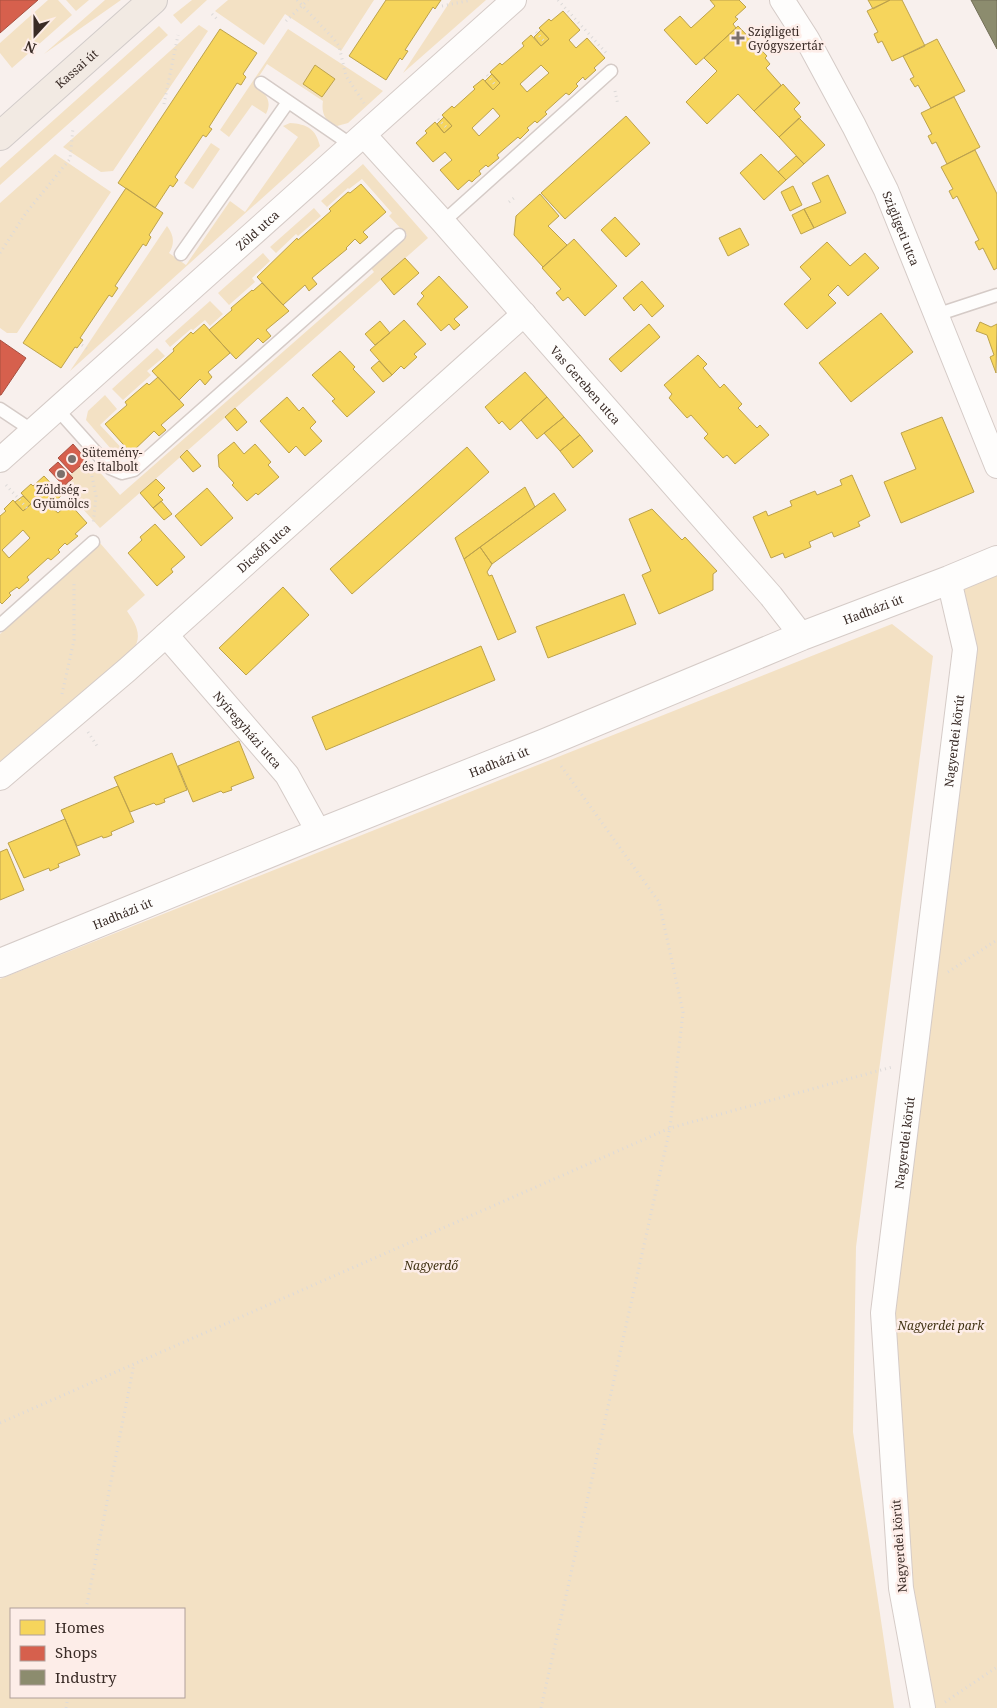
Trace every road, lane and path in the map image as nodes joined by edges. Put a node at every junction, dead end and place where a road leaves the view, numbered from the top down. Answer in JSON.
{"nodes":[{"id":1,"x":153,"y":0,"type":"edge"},
{"id":2,"x":297,"y":0,"type":"edge"},
{"id":3,"x":308,"y":0,"type":"edge"},
{"id":4,"x":471,"y":0,"type":"edge"},
{"id":5,"x":514,"y":0,"type":"edge"},
{"id":6,"x":558,"y":0,"type":"edge"},
{"id":7,"x":782,"y":0,"type":"edge"},
{"id":8,"x":301,"y":5,"type":"junction"},
{"id":9,"x":442,"y":6,"type":"dead end"},
{"id":10,"x":212,"y":14,"type":"dead end"},
{"id":11,"x":217,"y":19,"type":"dead end"},
{"id":12,"x":286,"y":21,"type":"dead end"},
{"id":13,"x":536,"y":32,"type":"dead end"},
{"id":14,"x":178,"y":35,"type":"dead end"},
{"id":15,"x":545,"y":42,"type":"dead end"},
{"id":16,"x":612,"y":71,"type":"joint"},
{"id":17,"x":487,"y":75,"type":"dead end"},
{"id":18,"x":261,"y":83,"type":"dead end"},
{"id":19,"x":496,"y":86,"type":"dead end"},
{"id":20,"x":288,"y":102,"type":"junction"},
{"id":21,"x":164,"y":104,"type":"dead end"},
{"id":22,"x":438,"y":119,"type":"dead end"},
{"id":23,"x":73,"y":128,"type":"dead end"},
{"id":24,"x":448,"y":129,"type":"dead end"},
{"id":25,"x":366,"y":134,"type":"junction"},
{"id":26,"x":0,"y":136,"type":"edge"},
{"id":27,"x":514,"y":198,"type":"dead end"},
{"id":28,"x":509,"y":202,"type":"dead end"},
{"id":29,"x":443,"y":222,"type":"junction"},
{"id":30,"x":400,"y":235,"type":"dead end"},
{"id":31,"x":0,"y":253,"type":"edge"},
{"id":32,"x":181,"y":254,"type":"dead end"},
{"id":33,"x":997,"y":295,"type":"edge"},
{"id":34,"x":524,"y":314,"type":"junction"},
{"id":35,"x":936,"y":315,"type":"junction"},
{"id":36,"x":0,"y":409,"type":"edge"},
{"id":37,"x":58,"y":410,"type":"junction"},
{"id":38,"x":33,"y":430,"type":"junction"},
{"id":39,"x":0,"y":460,"type":"edge"},
{"id":40,"x":997,"y":466,"type":"edge"},
{"id":41,"x":6,"y":484,"type":"dead end"},
{"id":42,"x":27,"y":508,"type":"dead end"},
{"id":43,"x":93,"y":542,"type":"dead end"},
{"id":44,"x":997,"y":560,"type":"edge"},
{"id":45,"x":65,"y":567,"type":"junction"},
{"id":46,"x":949,"y":580,"type":"junction"},
{"id":47,"x":0,"y":625,"type":"edge"},
{"id":48,"x":166,"y":635,"type":"junction"},
{"id":49,"x":802,"y":636,"type":"junction"},
{"id":50,"x":75,"y":714,"type":"junction"},
{"id":51,"x":545,"y":743,"type":"junction"},
{"id":52,"x":97,"y":746,"type":"dead end"},
{"id":53,"x":0,"y":778,"type":"edge"},
{"id":54,"x":319,"y":833,"type":"junction"},
{"id":55,"x":997,"y":940,"type":"edge"},
{"id":56,"x":0,"y":963,"type":"edge"},
{"id":57,"x":923,"y":990,"type":"junction"},
{"id":58,"x":914,"y":1061,"type":"junction"},
{"id":59,"x":670,"y":1128,"type":"junction"},
{"id":60,"x":134,"y":1364,"type":"junction"},
{"id":61,"x":0,"y":1423,"type":"edge"},
{"id":62,"x":86,"y":1608,"type":"edge"},
{"id":63,"x":997,"y":1667,"type":"edge"},
{"id":64,"x":933,"y":1706,"type":"edge"},
{"id":65,"x":541,"y":1708,"type":"edge"}],
"edges":[{"from":1,"to":26,"type":"main road","name":"Kassai út"},
{"from":2,"to":8,"type":"path"},
{"from":3,"to":8,"type":"path"},
{"from":4,"to":9,"type":"path"},
{"from":5,"to":25,"type":"street","name":"Zöld utca"},
{"from":6,"to":16,"type":"path"},
{"from":7,"to":35,"type":"street","name":"Szigligeti utca"},
{"from":8,"to":12,"type":"path"},
{"from":8,"to":25,"type":"path"},
{"from":10,"to":11,"type":"path"},
{"from":13,"to":15,"type":"path"},
{"from":14,"to":21,"type":"path"},
{"from":16,"to":29,"type":"lane"},
{"from":17,"to":19,"type":"path"},
{"from":18,"to":20,"type":"lane"},
{"from":20,"to":25,"type":"lane"},
{"from":20,"to":32,"type":"lane"},
{"from":22,"to":24,"type":"path"},
{"from":23,"to":31,"type":"path"},
{"from":25,"to":29,"type":"street","name":"Vas Gereben utca"},
{"from":25,"to":37,"type":"street","name":"Zöld utca"},
{"from":27,"to":28,"type":"path"},
{"from":29,"to":34,"type":"street","name":"Vas Gereben utca"},
{"from":30,"to":37,"type":"lane"},
{"from":33,"to":35,"type":"lane"},
{"from":34,"to":48,"type":"street","name":"Dicsőfi utca"},
{"from":34,"to":49,"type":"street","name":"Vas Gereben utca"},
{"from":35,"to":40,"type":"street","name":"Szigligeti utca"},
{"from":36,"to":38,"type":"lane"},
{"from":37,"to":38,"type":"street","name":"Zöld utca"},
{"from":38,"to":39,"type":"street","name":"Zöld utca"},
{"from":41,"to":42,"type":"path"},
{"from":43,"to":45,"type":"lane"},
{"from":44,"to":46,"type":"street","name":"Hadházi út"},
{"from":45,"to":47,"type":"lane"},
{"from":45,"to":50,"type":"path"},
{"from":46,"to":49,"type":"street","name":"Hadházi út"},
{"from":46,"to":57,"type":"street","name":"Nagyerdei körút"},
{"from":48,"to":50,"type":"street","name":"Dicsőfi utca"},
{"from":48,"to":54,"type":"street","name":"Nyíregyházi utca"},
{"from":49,"to":51,"type":"street","name":"Hadházi út"},
{"from":50,"to":52,"type":"path"},
{"from":50,"to":53,"type":"street","name":"Dicsőfi utca"},
{"from":51,"to":54,"type":"street","name":"Hadházi út"},
{"from":51,"to":59,"type":"path"},
{"from":54,"to":56,"type":"street","name":"Hadházi út"},
{"from":55,"to":57,"type":"path"},
{"from":57,"to":58,"type":"street","name":"Nagyerdei körút"},
{"from":58,"to":59,"type":"path"},
{"from":58,"to":64,"type":"street","name":"Nagyerdei körút"},
{"from":59,"to":60,"type":"path"},
{"from":59,"to":65,"type":"path"},
{"from":60,"to":61,"type":"path"},
{"from":60,"to":62,"type":"path"},
{"from":63,"to":64,"type":"path"}]}
